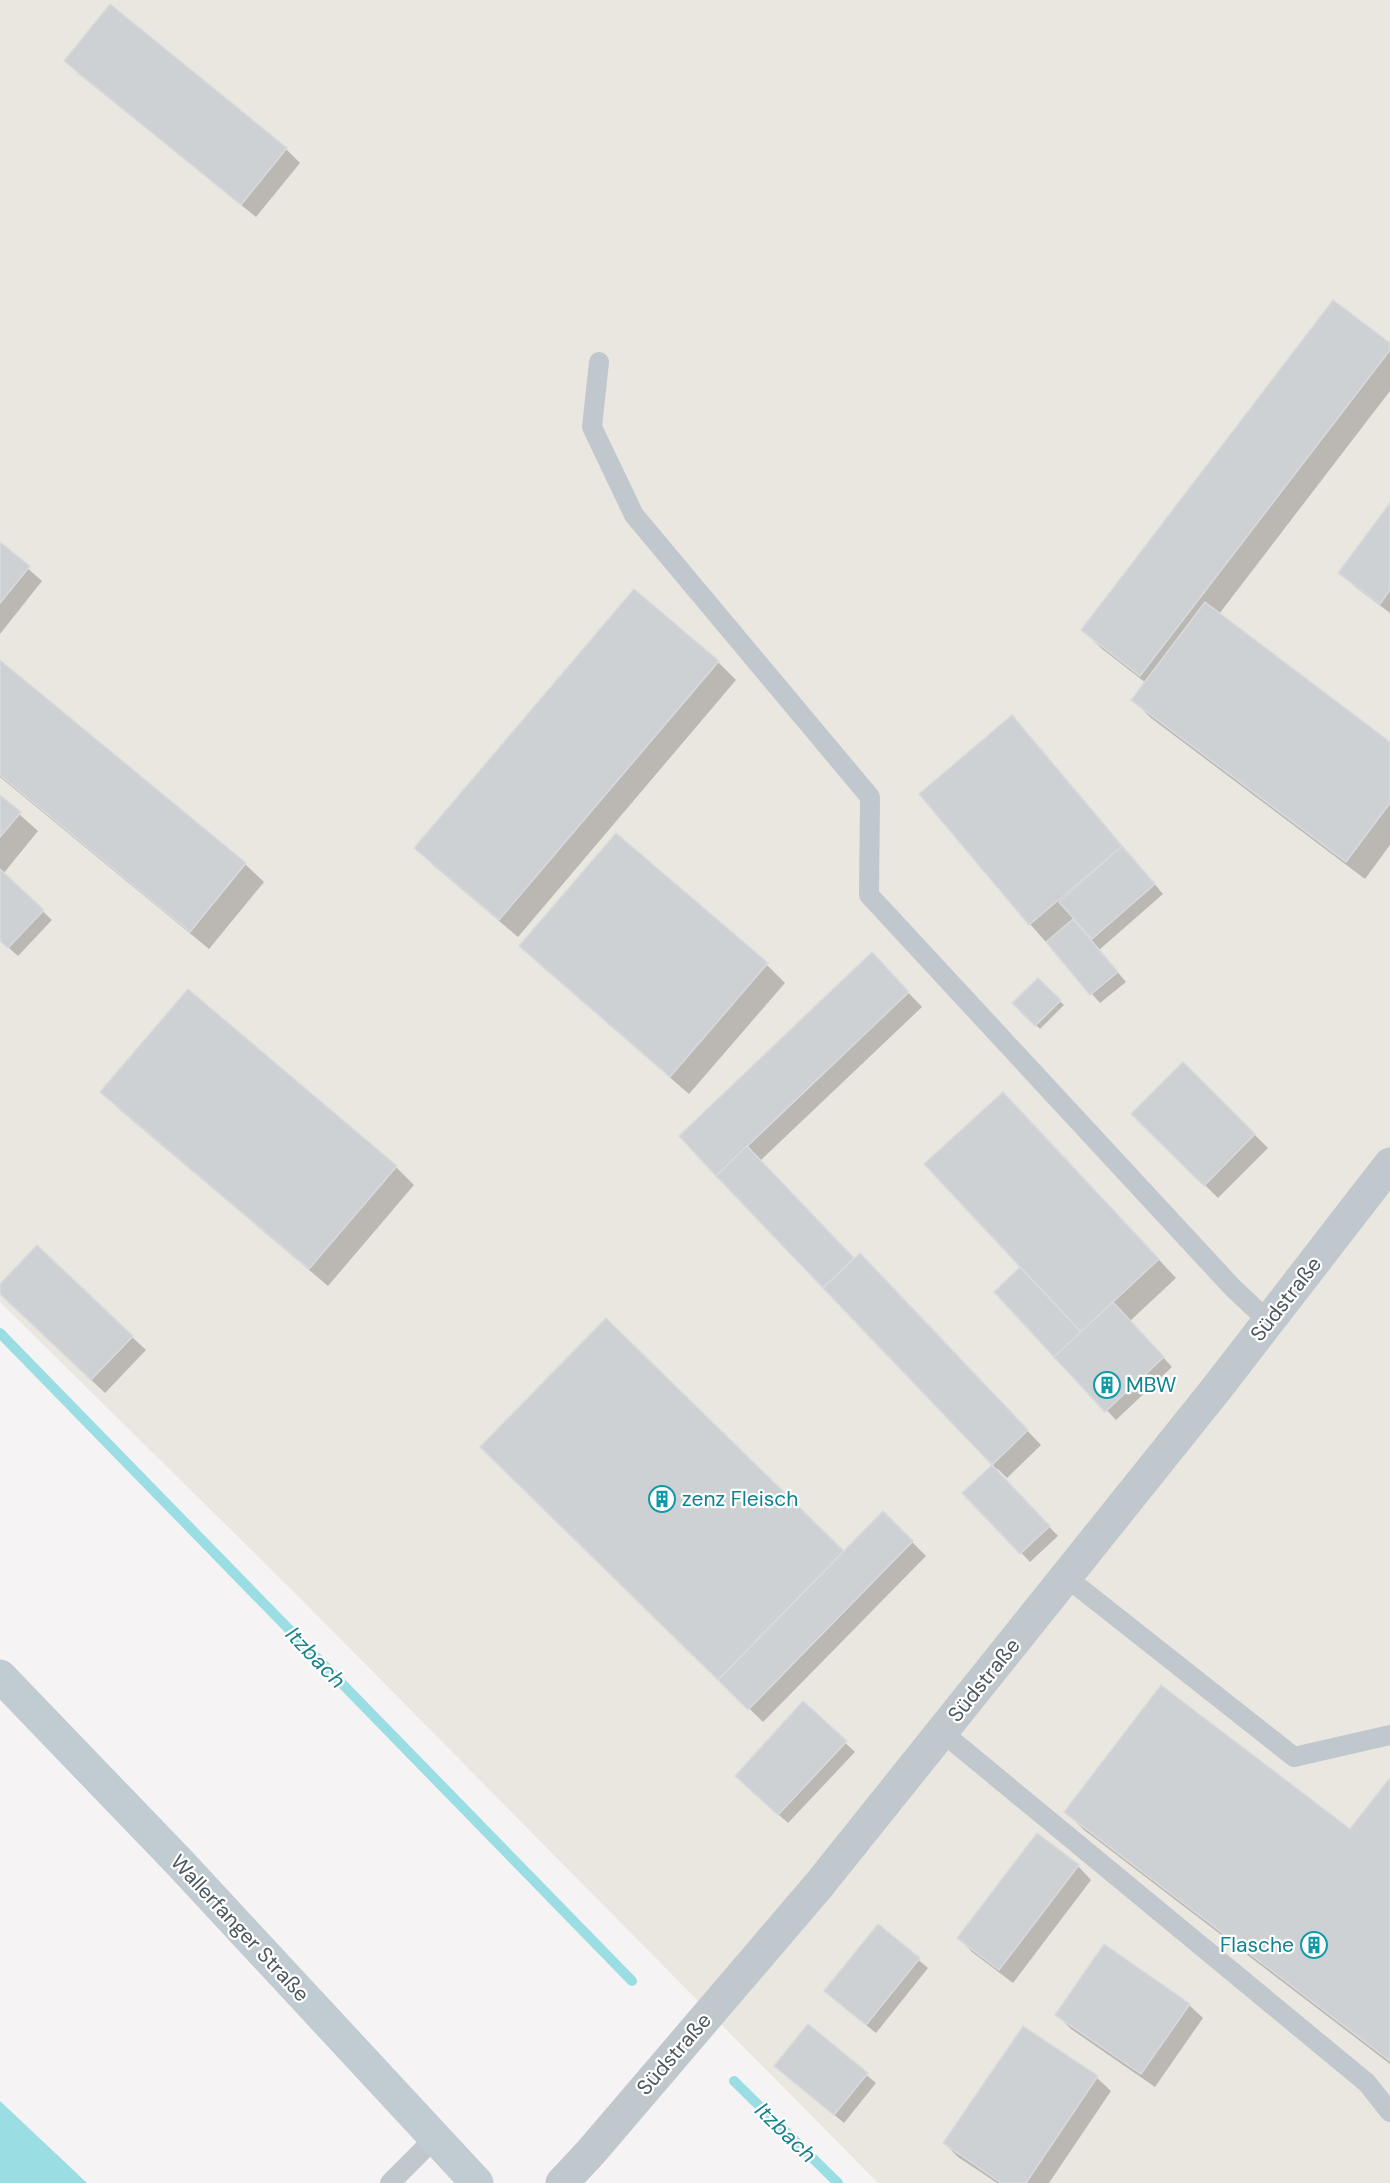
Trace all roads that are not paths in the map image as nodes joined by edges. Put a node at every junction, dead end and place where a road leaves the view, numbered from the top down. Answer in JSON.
{"nodes":[{"id":1,"x":599,"y":362,"type":"dead end"},
{"id":2,"x":1390,"y":1164,"type":"edge"},
{"id":3,"x":1269,"y":1322,"type":"junction"},
{"id":4,"x":1066,"y":1577,"type":"junction"},
{"id":5,"x":4,"y":1691,"type":"edge"},
{"id":6,"x":942,"y":1732,"type":"junction"},
{"id":7,"x":1390,"y":1735,"type":"edge"},
{"id":8,"x":1390,"y":2112,"type":"edge"},
{"id":9,"x":435,"y":2138,"type":"junction"},
{"id":10,"x":390,"y":2183,"type":"edge"},
{"id":11,"x":477,"y":2183,"type":"edge"},
{"id":12,"x":562,"y":2183,"type":"edge"}],
"edges":[{"from":1,"to":3,"type":"lane"},
{"from":2,"to":3,"type":"street","name":"Südstraße"},
{"from":3,"to":4,"type":"street","name":"Südstraße"},
{"from":4,"to":6,"type":"street","name":"Südstraße"},
{"from":4,"to":7,"type":"lane"},
{"from":5,"to":9,"type":"main road","name":"Wallerfanger Straße"},
{"from":6,"to":8,"type":"lane"},
{"from":6,"to":12,"type":"street","name":"Südstraße"},
{"from":9,"to":10,"type":"lane"},
{"from":9,"to":11,"type":"main road","name":"Wallerfanger Straße"}]}
